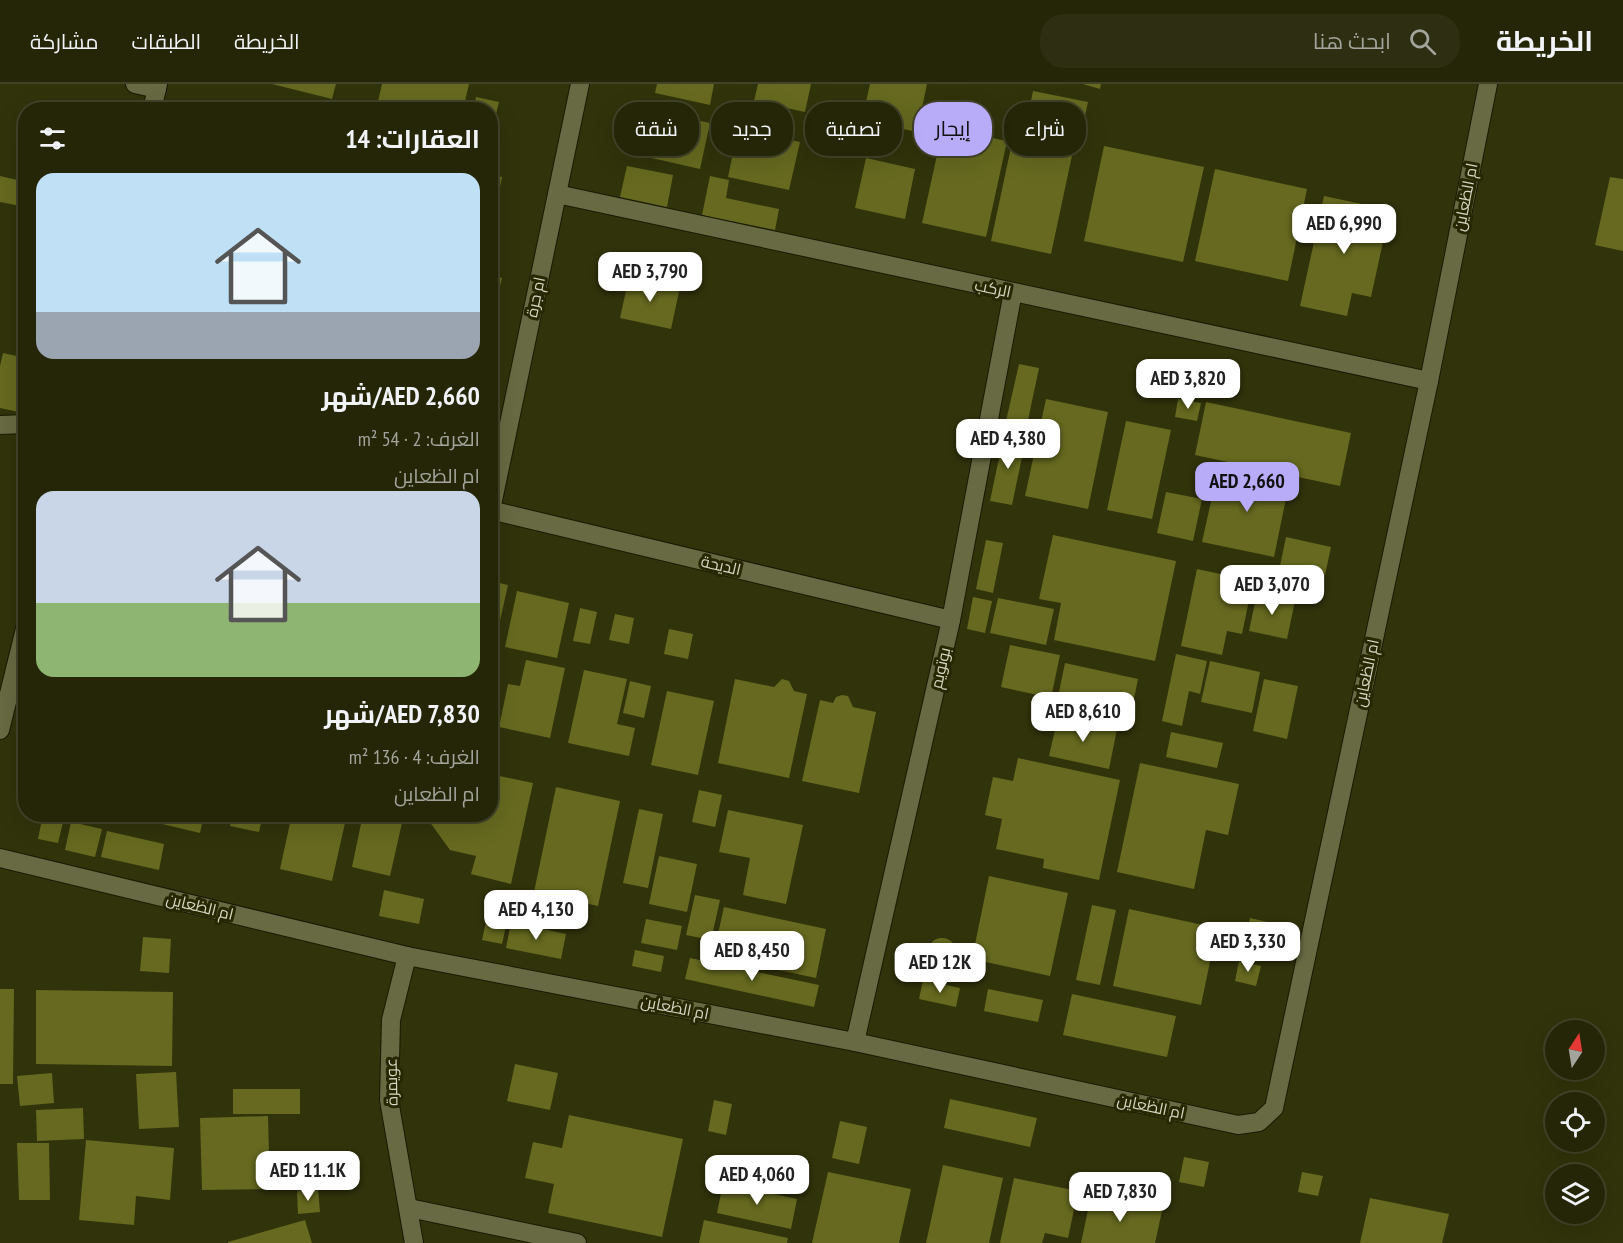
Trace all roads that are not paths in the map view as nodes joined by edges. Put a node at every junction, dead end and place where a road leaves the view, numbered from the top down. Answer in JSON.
{"nodes":[{"id":1,"x":135,"y":84,"type":"edge"},
{"id":2,"x":580,"y":84,"type":"edge"},
{"id":3,"x":1488,"y":84,"type":"edge"},
{"id":4,"x":157,"y":87,"type":"edge"},
{"id":5,"x":154,"y":102,"type":"edge"},
{"id":6,"x":557,"y":194,"type":"junction"},
{"id":7,"x":1013,"y":292,"type":"junction"},
{"id":8,"x":1429,"y":381,"type":"junction"},
{"id":9,"x":18,"y":424,"type":"edge"},
{"id":10,"x":0,"y":425,"type":"edge"},
{"id":11,"x":498,"y":476,"type":"edge"},
{"id":12,"x":498,"y":512,"type":"edge"},
{"id":13,"x":951,"y":620,"type":"junction"},
{"id":14,"x":18,"y":657,"type":"edge"},
{"id":15,"x":0,"y":730,"type":"edge"},
{"id":16,"x":0,"y":858,"type":"edge"},
{"id":17,"x":408,"y":956,"type":"junction"},
{"id":18,"x":855,"y":1042,"type":"junction"},
{"id":19,"x":409,"y":1208,"type":"junction"},
{"id":20,"x":414,"y":1243,"type":"edge"},
{"id":21,"x":577,"y":1243,"type":"edge"}],
"edges":[{"from":1,"to":4,"type":"street"},
{"from":2,"to":6,"type":"street","name":"ام جرة"},
{"from":3,"to":8,"type":"street","name":"ام الظعاين"},
{"from":4,"to":5,"type":"street"},
{"from":6,"to":7,"type":"street","name":"الركب"},
{"from":6,"to":11,"type":"street","name":"ام جرة"},
{"from":7,"to":8,"type":"street","name":"الركب"},
{"from":7,"to":13,"type":"street","name":"بوتويم"},
{"from":8,"to":18,"type":"street","name":"ام الظعاين"},
{"from":9,"to":10,"type":"street"},
{"from":12,"to":13,"type":"street","name":"الديحة"},
{"from":13,"to":18,"type":"street","name":"بوتويم"},
{"from":14,"to":15,"type":"street"},
{"from":16,"to":17,"type":"street","name":"ام الظعاين"},
{"from":17,"to":18,"type":"street","name":"ام الظعاين"},
{"from":17,"to":19,"type":"street","name":"عويمرة"},
{"from":19,"to":20,"type":"street","name":"عويمرة"},
{"from":19,"to":21,"type":"street"}]}
